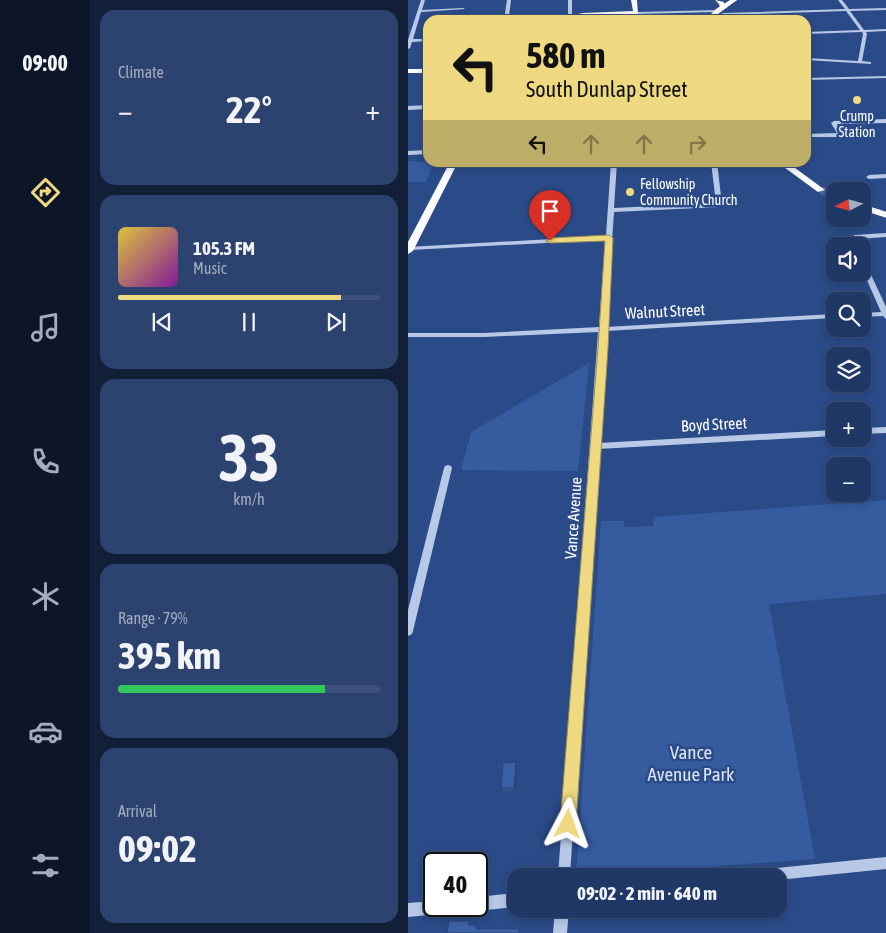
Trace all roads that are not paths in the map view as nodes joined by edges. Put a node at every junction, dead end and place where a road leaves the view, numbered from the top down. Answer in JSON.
{"nodes":[{"id":1,"x":423,"y":0,"type":"edge"},
{"id":2,"x":509,"y":0,"type":"edge"},
{"id":3,"x":570,"y":0,"type":"edge"},
{"id":4,"x":634,"y":0,"type":"edge"},
{"id":5,"x":718,"y":0,"type":"edge"},
{"id":6,"x":840,"y":0,"type":"edge"},
{"id":7,"x":733,"y":1,"type":"edge"},
{"id":8,"x":463,"y":9,"type":"dead end"},
{"id":9,"x":886,"y":9,"type":"edge"},
{"id":10,"x":848,"y":10,"type":"junction"},
{"id":11,"x":420,"y":11,"type":"junction"},
{"id":12,"x":716,"y":11,"type":"junction"},
{"id":13,"x":722,"y":13,"type":"edge"},
{"id":14,"x":506,"y":15,"type":"edge"},
{"id":15,"x":570,"y":15,"type":"edge"},
{"id":16,"x":636,"y":15,"type":"edge"},
{"id":17,"x":663,"y":15,"type":"edge"},
{"id":18,"x":713,"y":15,"type":"edge"},
{"id":19,"x":886,"y":30,"type":"edge"},
{"id":20,"x":863,"y":31,"type":"junction"},
{"id":21,"x":811,"y":33,"type":"edge"},
{"id":22,"x":423,"y":40,"type":"edge"},
{"id":23,"x":409,"y":41,"type":"edge"},
{"id":24,"x":408,"y":48,"type":"edge"},
{"id":25,"x":811,"y":59,"type":"edge"},
{"id":26,"x":860,"y":62,"type":"junction"},
{"id":27,"x":869,"y":63,"type":"dead end"},
{"id":28,"x":408,"y":71,"type":"edge"},
{"id":29,"x":423,"y":71,"type":"edge"},
{"id":30,"x":886,"y":77,"type":"edge"},
{"id":31,"x":811,"y":79,"type":"edge"},
{"id":32,"x":423,"y":107,"type":"edge"},
{"id":33,"x":408,"y":108,"type":"edge"},
{"id":34,"x":886,"y":121,"type":"edge"},
{"id":35,"x":840,"y":135,"type":"joint"},
{"id":36,"x":811,"y":136,"type":"edge"},
{"id":37,"x":423,"y":152,"type":"edge"},
{"id":38,"x":408,"y":153,"type":"edge"},
{"id":39,"x":451,"y":167,"type":"edge"},
{"id":40,"x":614,"y":167,"type":"edge"},
{"id":41,"x":714,"y":167,"type":"edge"},
{"id":42,"x":788,"y":167,"type":"edge"},
{"id":43,"x":869,"y":176,"type":"dead end"},
{"id":44,"x":886,"y":176,"type":"edge"},
{"id":45,"x":821,"y":190,"type":"tunnel mouth"},
{"id":46,"x":718,"y":205,"type":"joint"},
{"id":47,"x":610,"y":210,"type":"junction"},
{"id":48,"x":871,"y":210,"type":"edge"},
{"id":49,"x":886,"y":215,"type":"edge"},
{"id":50,"x":886,"y":235,"type":"edge"},
{"id":51,"x":865,"y":237,"type":"edge"},
{"id":52,"x":609,"y":238,"type":"junction"},
{"id":53,"x":409,"y":249,"type":"edge"},
{"id":54,"x":871,"y":282,"type":"edge"},
{"id":55,"x":871,"y":315,"type":"edge"},
{"id":56,"x":826,"y":316,"type":"edge"},
{"id":57,"x":886,"y":316,"type":"edge"},
{"id":58,"x":602,"y":329,"type":"junction"},
{"id":59,"x":408,"y":335,"type":"edge"},
{"id":60,"x":886,"y":430,"type":"edge"},
{"id":61,"x":871,"y":431,"type":"edge"},
{"id":62,"x":826,"y":433,"type":"edge"},
{"id":63,"x":596,"y":446,"type":"junction"},
{"id":64,"x":448,"y":468,"type":"dead end"},
{"id":65,"x":408,"y":631,"type":"edge"},
{"id":66,"x":886,"y":863,"type":"edge"},
{"id":67,"x":565,"y":868,"type":"edge"},
{"id":68,"x":787,"y":873,"type":"edge"},
{"id":69,"x":507,"y":901,"type":"edge"},
{"id":70,"x":488,"y":903,"type":"edge"},
{"id":71,"x":423,"y":909,"type":"edge"},
{"id":72,"x":408,"y":910,"type":"edge"},
{"id":73,"x":561,"y":918,"type":"edge"},
{"id":74,"x":560,"y":933,"type":"edge"}],
"edges":[{"from":1,"to":11,"type":"street"},
{"from":2,"to":14,"type":"street"},
{"from":3,"to":15,"type":"street"},
{"from":4,"to":16,"type":"main road"},
{"from":5,"to":13,"type":"highway"},
{"from":6,"to":10,"type":"street"},
{"from":7,"to":13,"type":"main road"},
{"from":8,"to":11,"type":"street"},
{"from":9,"to":10,"type":"street"},
{"from":10,"to":13,"type":"street"},
{"from":10,"to":20,"type":"street"},
{"from":11,"to":23,"type":"street"},
{"from":12,"to":13,"type":"main road"},
{"from":12,"to":17,"type":"street"},
{"from":12,"to":18,"type":"main road"},
{"from":19,"to":20,"type":"street"},
{"from":20,"to":21,"type":"street"},
{"from":20,"to":26,"type":"street"},
{"from":22,"to":23,"type":"street"},
{"from":23,"to":24,"type":"street"},
{"from":25,"to":26,"type":"street"},
{"from":26,"to":27,"type":"street"},
{"from":28,"to":29,"type":"main road"},
{"from":30,"to":31,"type":"street"},
{"from":32,"to":33,"type":"street"},
{"from":34,"to":35,"type":"street"},
{"from":35,"to":36,"type":"street"},
{"from":37,"to":38,"type":"street"},
{"from":39,"to":53,"type":"main road"},
{"from":40,"to":47,"type":"street","name":"Vance Avenue"},
{"from":41,"to":46,"type":"street"},
{"from":42,"to":45,"type":"main road"},
{"from":43,"to":44,"type":"street"},
{"from":46,"to":47,"type":"street"},
{"from":47,"to":52,"type":"street","name":"Vance Avenue"},
{"from":48,"to":49,"type":"main road"},
{"from":50,"to":51,"type":"street"},
{"from":52,"to":53,"type":"street"},
{"from":52,"to":58,"type":"street","name":"Vance Avenue"},
{"from":54,"to":57,"type":"street"},
{"from":55,"to":57,"type":"street"},
{"from":56,"to":58,"type":"street","name":"Walnut Street"},
{"from":58,"to":59,"type":"street","name":"Walnut Street"},
{"from":58,"to":63,"type":"street","name":"Vance Avenue"},
{"from":60,"to":61,"type":"street"},
{"from":62,"to":63,"type":"street","name":"Boyd Street"},
{"from":63,"to":67,"type":"street","name":"Vance Avenue"},
{"from":64,"to":65,"type":"street"},
{"from":66,"to":68,"type":"street"},
{"from":69,"to":70,"type":"street"},
{"from":71,"to":72,"type":"street"},
{"from":73,"to":74,"type":"street"}]}
